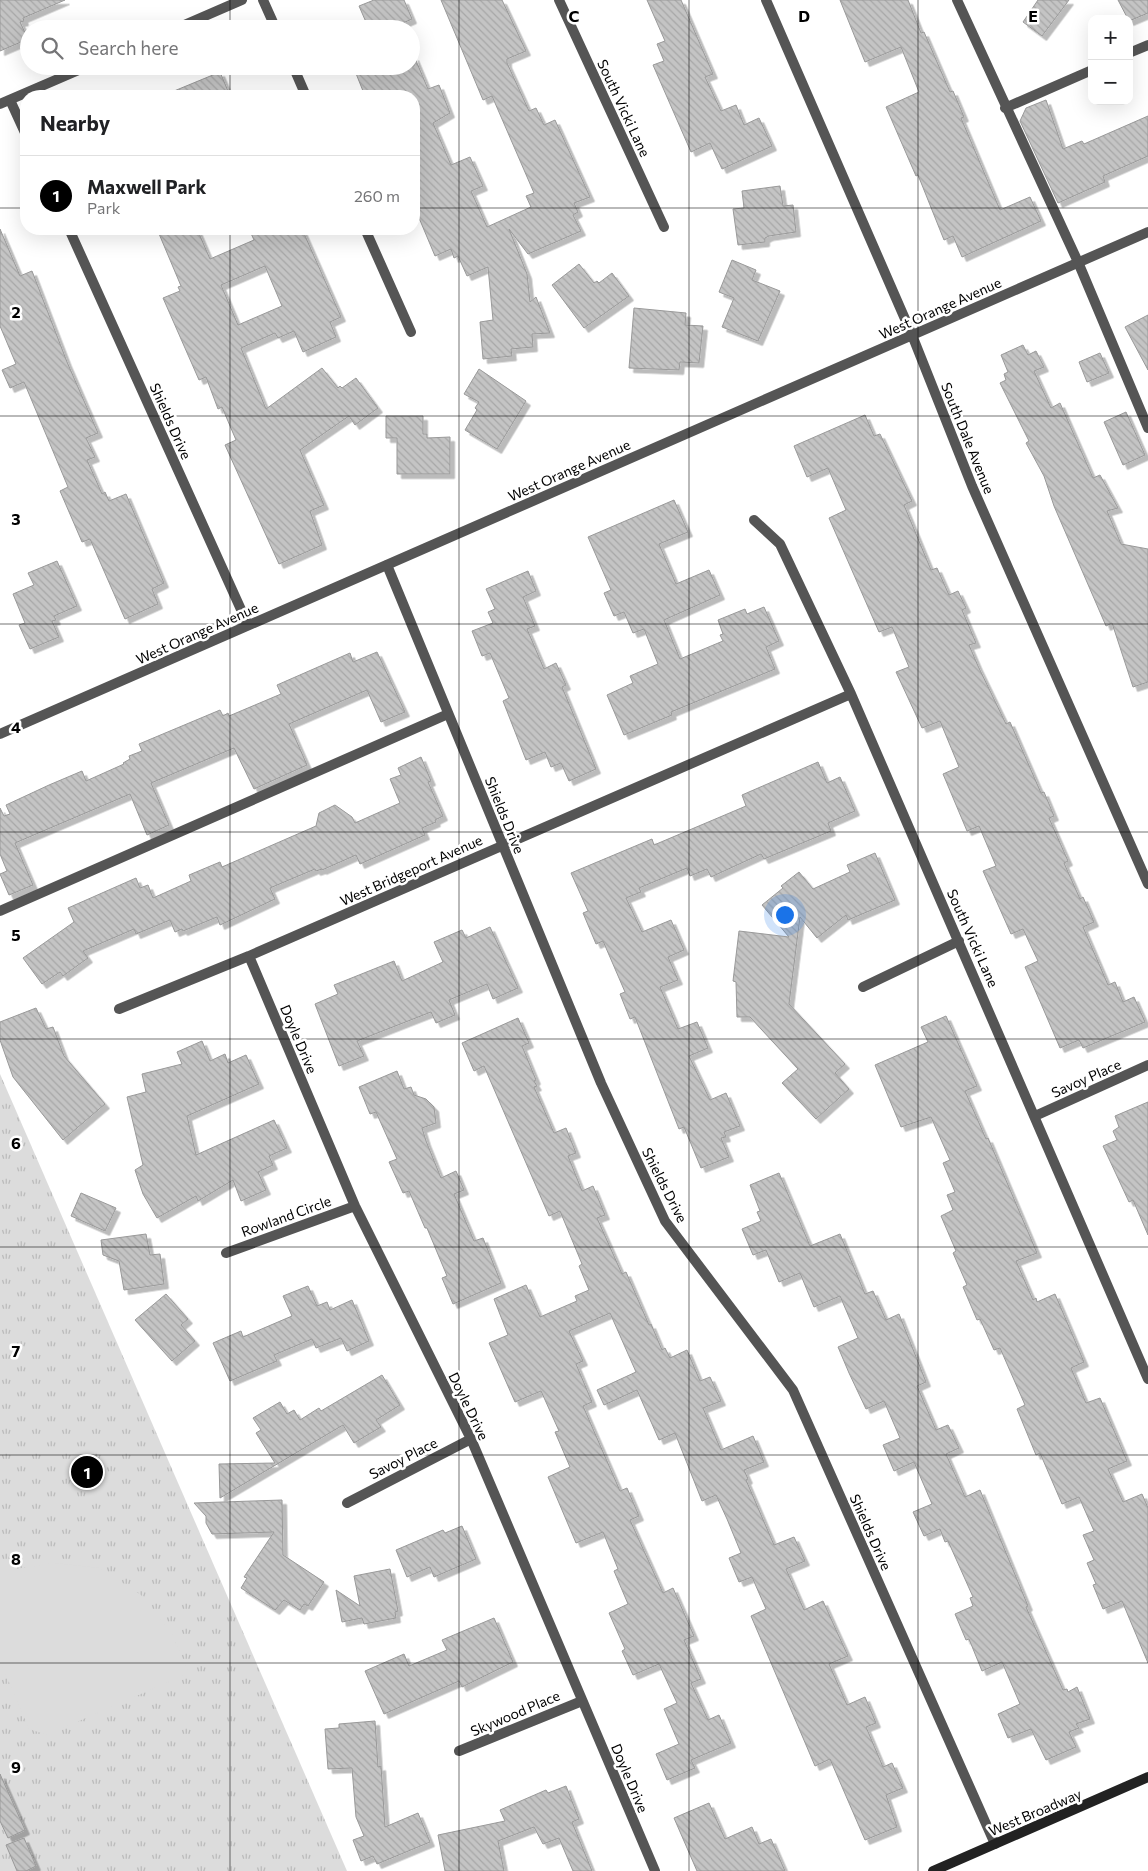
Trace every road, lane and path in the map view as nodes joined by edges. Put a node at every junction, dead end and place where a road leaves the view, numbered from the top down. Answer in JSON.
{"nodes":[{"id":1,"x":242,"y":0,"type":"edge"},
{"id":2,"x":263,"y":0,"type":"edge"},
{"id":3,"x":559,"y":0,"type":"edge"},
{"id":4,"x":766,"y":0,"type":"edge"},
{"id":5,"x":957,"y":0,"type":"edge"},
{"id":6,"x":196,"y":20,"type":"edge"},
{"id":7,"x":272,"y":20,"type":"edge"},
{"id":8,"x":1148,"y":45,"type":"edge"},
{"id":9,"x":1133,"y":51,"type":"edge"},
{"id":10,"x":1088,"y":72,"type":"edge"},
{"id":11,"x":67,"y":75,"type":"edge"},
{"id":12,"x":297,"y":75,"type":"edge"},
{"id":13,"x":33,"y":90,"type":"edge"},
{"id":14,"x":303,"y":90,"type":"edge"},
{"id":15,"x":20,"y":96,"type":"edge"},
{"id":16,"x":10,"y":100,"type":"junction"},
{"id":17,"x":0,"y":104,"type":"edge"},
{"id":18,"x":1005,"y":108,"type":"junction"},
{"id":19,"x":20,"y":122,"type":"edge"},
{"id":20,"x":664,"y":227,"type":"dead end"},
{"id":21,"x":1148,"y":232,"type":"edge"},
{"id":22,"x":72,"y":235,"type":"edge"},
{"id":23,"x":368,"y":235,"type":"edge"},
{"id":24,"x":1078,"y":262,"type":"junction"},
{"id":25,"x":411,"y":332,"type":"dead end"},
{"id":26,"x":912,"y":335,"type":"junction"},
{"id":27,"x":1148,"y":426,"type":"edge"},
{"id":28,"x":754,"y":520,"type":"dead end"},
{"id":29,"x":387,"y":565,"type":"junction"},
{"id":30,"x":248,"y":625,"type":"junction"},
{"id":31,"x":851,"y":694,"type":"junction"},
{"id":32,"x":448,"y":714,"type":"junction"},
{"id":33,"x":0,"y":734,"type":"edge"},
{"id":34,"x":502,"y":844,"type":"junction"},
{"id":35,"x":1148,"y":884,"type":"edge"},
{"id":36,"x":0,"y":911,"type":"edge"},
{"id":37,"x":959,"y":941,"type":"junction"},
{"id":38,"x":249,"y":956,"type":"junction"},
{"id":39,"x":863,"y":987,"type":"dead end"},
{"id":40,"x":119,"y":1009,"type":"dead end"},
{"id":41,"x":1148,"y":1066,"type":"edge"},
{"id":42,"x":1034,"y":1116,"type":"junction"},
{"id":43,"x":354,"y":1206,"type":"junction"},
{"id":44,"x":226,"y":1252,"type":"dead end"},
{"id":45,"x":1148,"y":1378,"type":"edge"},
{"id":46,"x":471,"y":1439,"type":"junction"},
{"id":47,"x":347,"y":1502,"type":"dead end"},
{"id":48,"x":582,"y":1700,"type":"junction"},
{"id":49,"x":459,"y":1751,"type":"dead end"},
{"id":50,"x":1148,"y":1778,"type":"edge"},
{"id":51,"x":995,"y":1844,"type":"junction"},
{"id":52,"x":655,"y":1871,"type":"edge"},
{"id":53,"x":933,"y":1871,"type":"edge"}],
"edges":[{"from":1,"to":6,"type":"street"},
{"from":2,"to":7,"type":"street"},
{"from":3,"to":20,"type":"street","name":"South Vicki Lane"},
{"from":4,"to":26,"type":"street","name":"South Dale Avenue"},
{"from":5,"to":18,"type":"street"},
{"from":8,"to":9,"type":"street"},
{"from":10,"to":18,"type":"street"},
{"from":11,"to":13,"type":"street"},
{"from":12,"to":14,"type":"street"},
{"from":15,"to":16,"type":"street"},
{"from":16,"to":17,"type":"street"},
{"from":16,"to":19,"type":"street"},
{"from":18,"to":24,"type":"street"},
{"from":21,"to":24,"type":"street","name":"West Orange Avenue"},
{"from":22,"to":30,"type":"street","name":"Shields Drive"},
{"from":23,"to":25,"type":"street"},
{"from":24,"to":26,"type":"street","name":"West Orange Avenue"},
{"from":24,"to":27,"type":"street"},
{"from":26,"to":29,"type":"street","name":"West Orange Avenue"},
{"from":26,"to":35,"type":"street","name":"South Dale Avenue"},
{"from":28,"to":31,"type":"street","name":"South Vicki Lane"},
{"from":29,"to":30,"type":"street","name":"West Orange Avenue"},
{"from":29,"to":32,"type":"street","name":"Shields Drive"},
{"from":30,"to":33,"type":"street","name":"West Orange Avenue"},
{"from":31,"to":34,"type":"street","name":"West Bridgeport Avenue"},
{"from":31,"to":37,"type":"street","name":"South Vicki Lane"},
{"from":32,"to":34,"type":"street","name":"Shields Drive"},
{"from":32,"to":36,"type":"street"},
{"from":34,"to":38,"type":"street","name":"West Bridgeport Avenue"},
{"from":34,"to":51,"type":"street","name":"Shields Drive"},
{"from":37,"to":39,"type":"street"},
{"from":37,"to":42,"type":"street","name":"South Vicki Lane"},
{"from":38,"to":40,"type":"street","name":"West Bridgeport Avenue"},
{"from":38,"to":43,"type":"street","name":"Doyle Drive"},
{"from":41,"to":42,"type":"street","name":"Savoy Place"},
{"from":42,"to":45,"type":"street","name":"South Vicki Lane"},
{"from":43,"to":44,"type":"street","name":"Rowland Circle"},
{"from":43,"to":46,"type":"street","name":"Doyle Drive"},
{"from":46,"to":47,"type":"street","name":"Savoy Place"},
{"from":46,"to":48,"type":"street","name":"Doyle Drive"},
{"from":48,"to":49,"type":"street","name":"Skywood Place"},
{"from":48,"to":52,"type":"street","name":"Doyle Drive"},
{"from":50,"to":51,"type":"main road","name":"West Broadway"},
{"from":51,"to":53,"type":"main road","name":"West Broadway"}]}
